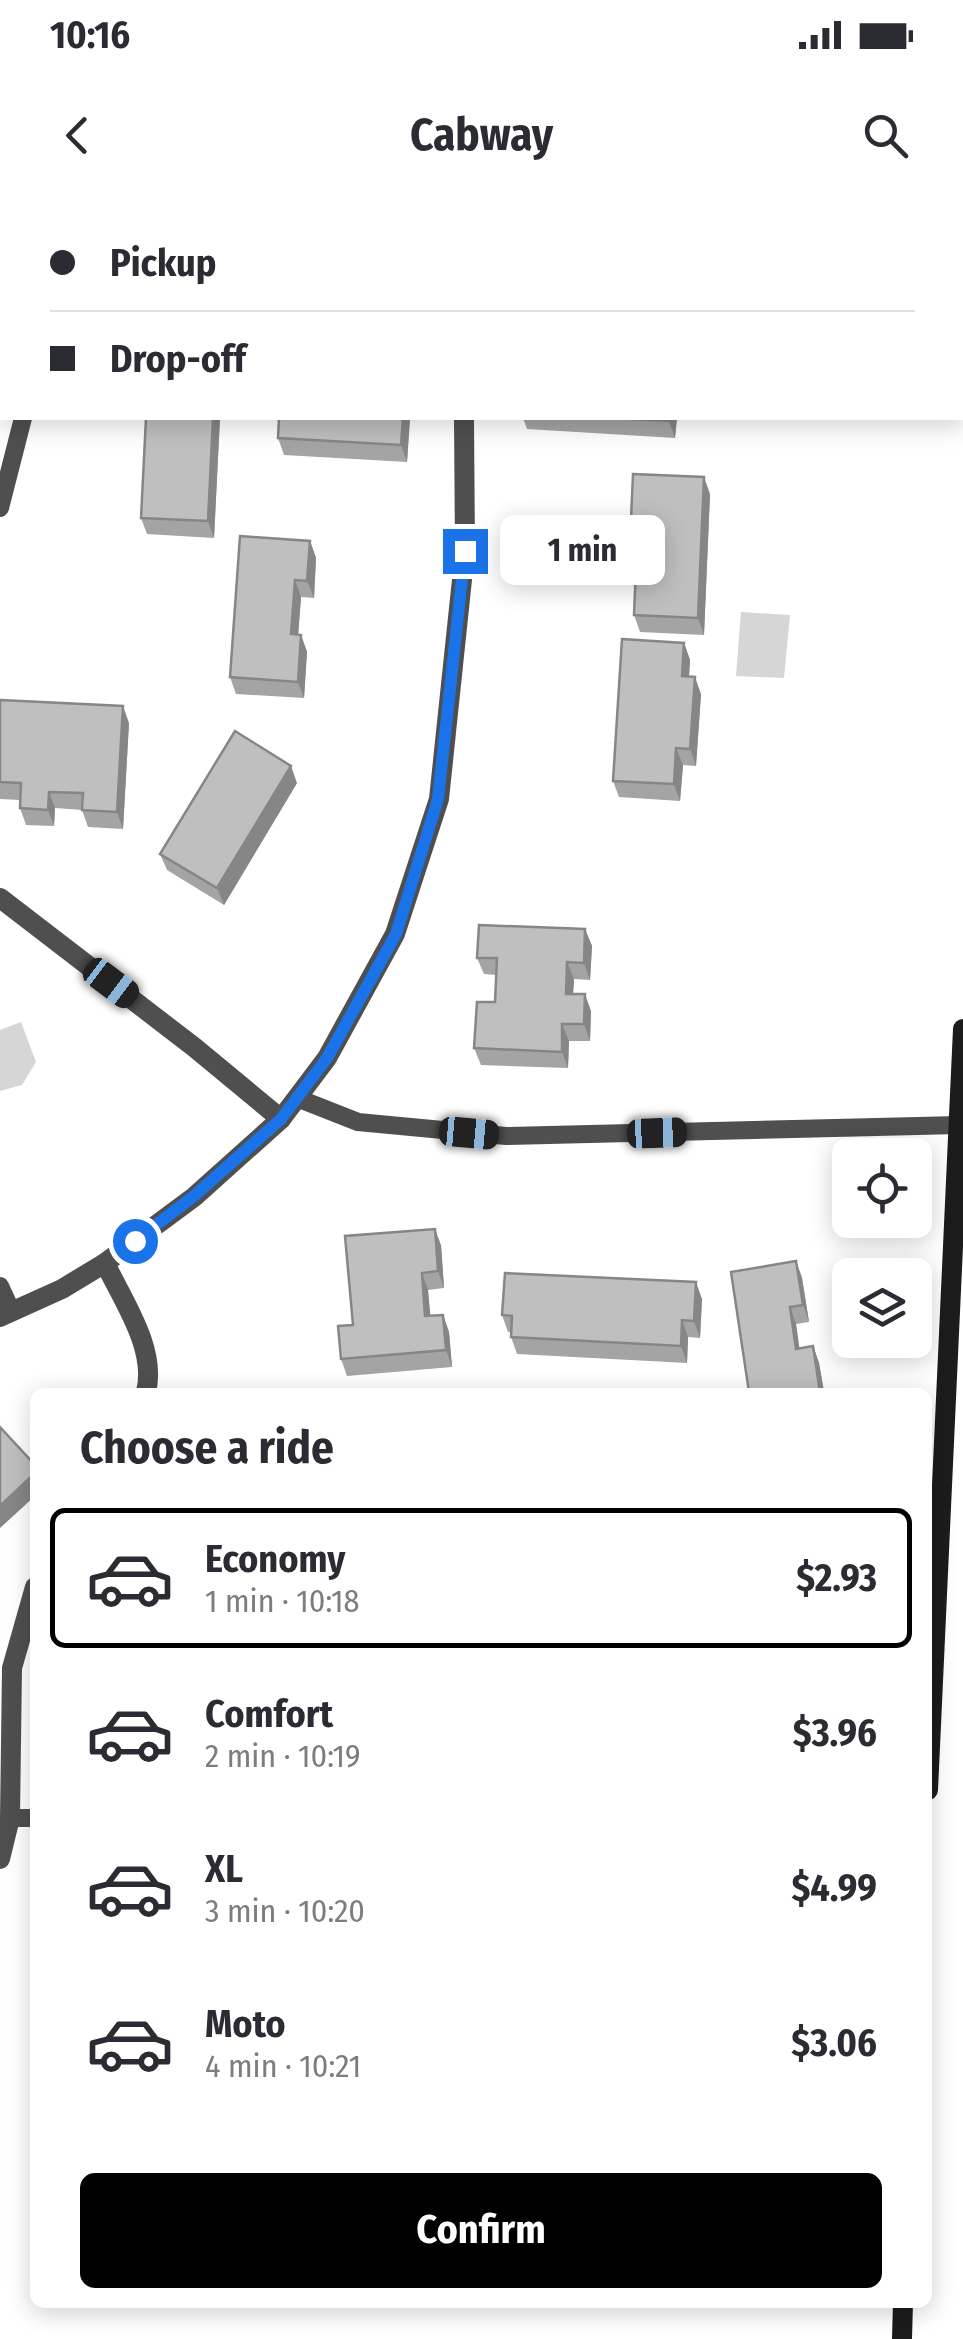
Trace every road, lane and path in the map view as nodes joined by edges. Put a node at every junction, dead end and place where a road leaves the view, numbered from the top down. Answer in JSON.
{"nodes":[{"id":1,"x":22,"y":420,"type":"edge"},
{"id":2,"x":464,"y":420,"type":"edge"},
{"id":3,"x":0,"y":508,"type":"edge"},
{"id":4,"x":0,"y":898,"type":"edge"},
{"id":5,"x":963,"y":1029,"type":"edge"},
{"id":6,"x":297,"y":1098,"type":"junction"},
{"id":7,"x":281,"y":1119,"type":"junction"},
{"id":8,"x":959,"y":1125,"type":"junction"},
{"id":9,"x":105,"y":1263,"type":"junction"},
{"id":10,"x":0,"y":1286,"type":"edge"},
{"id":11,"x":6,"y":1315,"type":"edge"},
{"id":12,"x":147,"y":1388,"type":"edge"},
{"id":13,"x":30,"y":1605,"type":"edge"},
{"id":14,"x":932,"y":1704,"type":"edge"},
{"id":15,"x":10,"y":1818,"type":"junction"},
{"id":16,"x":30,"y":1818,"type":"edge"},
{"id":17,"x":0,"y":1859,"type":"edge"},
{"id":18,"x":904,"y":2308,"type":"edge"},
{"id":19,"x":902,"y":2339,"type":"edge"}],
"edges":[{"from":1,"to":3,"type":"lane"},
{"from":2,"to":6,"type":"street"},
{"from":4,"to":7,"type":"street"},
{"from":5,"to":8,"type":"main road"},
{"from":6,"to":7,"type":"street"},
{"from":6,"to":8,"type":"lane"},
{"from":7,"to":9,"type":"street"},
{"from":8,"to":14,"type":"main road"},
{"from":9,"to":11,"type":"street"},
{"from":9,"to":12,"type":"street"},
{"from":10,"to":11,"type":"lane"},
{"from":13,"to":15,"type":"street"},
{"from":15,"to":16,"type":"lane"},
{"from":15,"to":17,"type":"street"},
{"from":18,"to":19,"type":"main road"}]}
